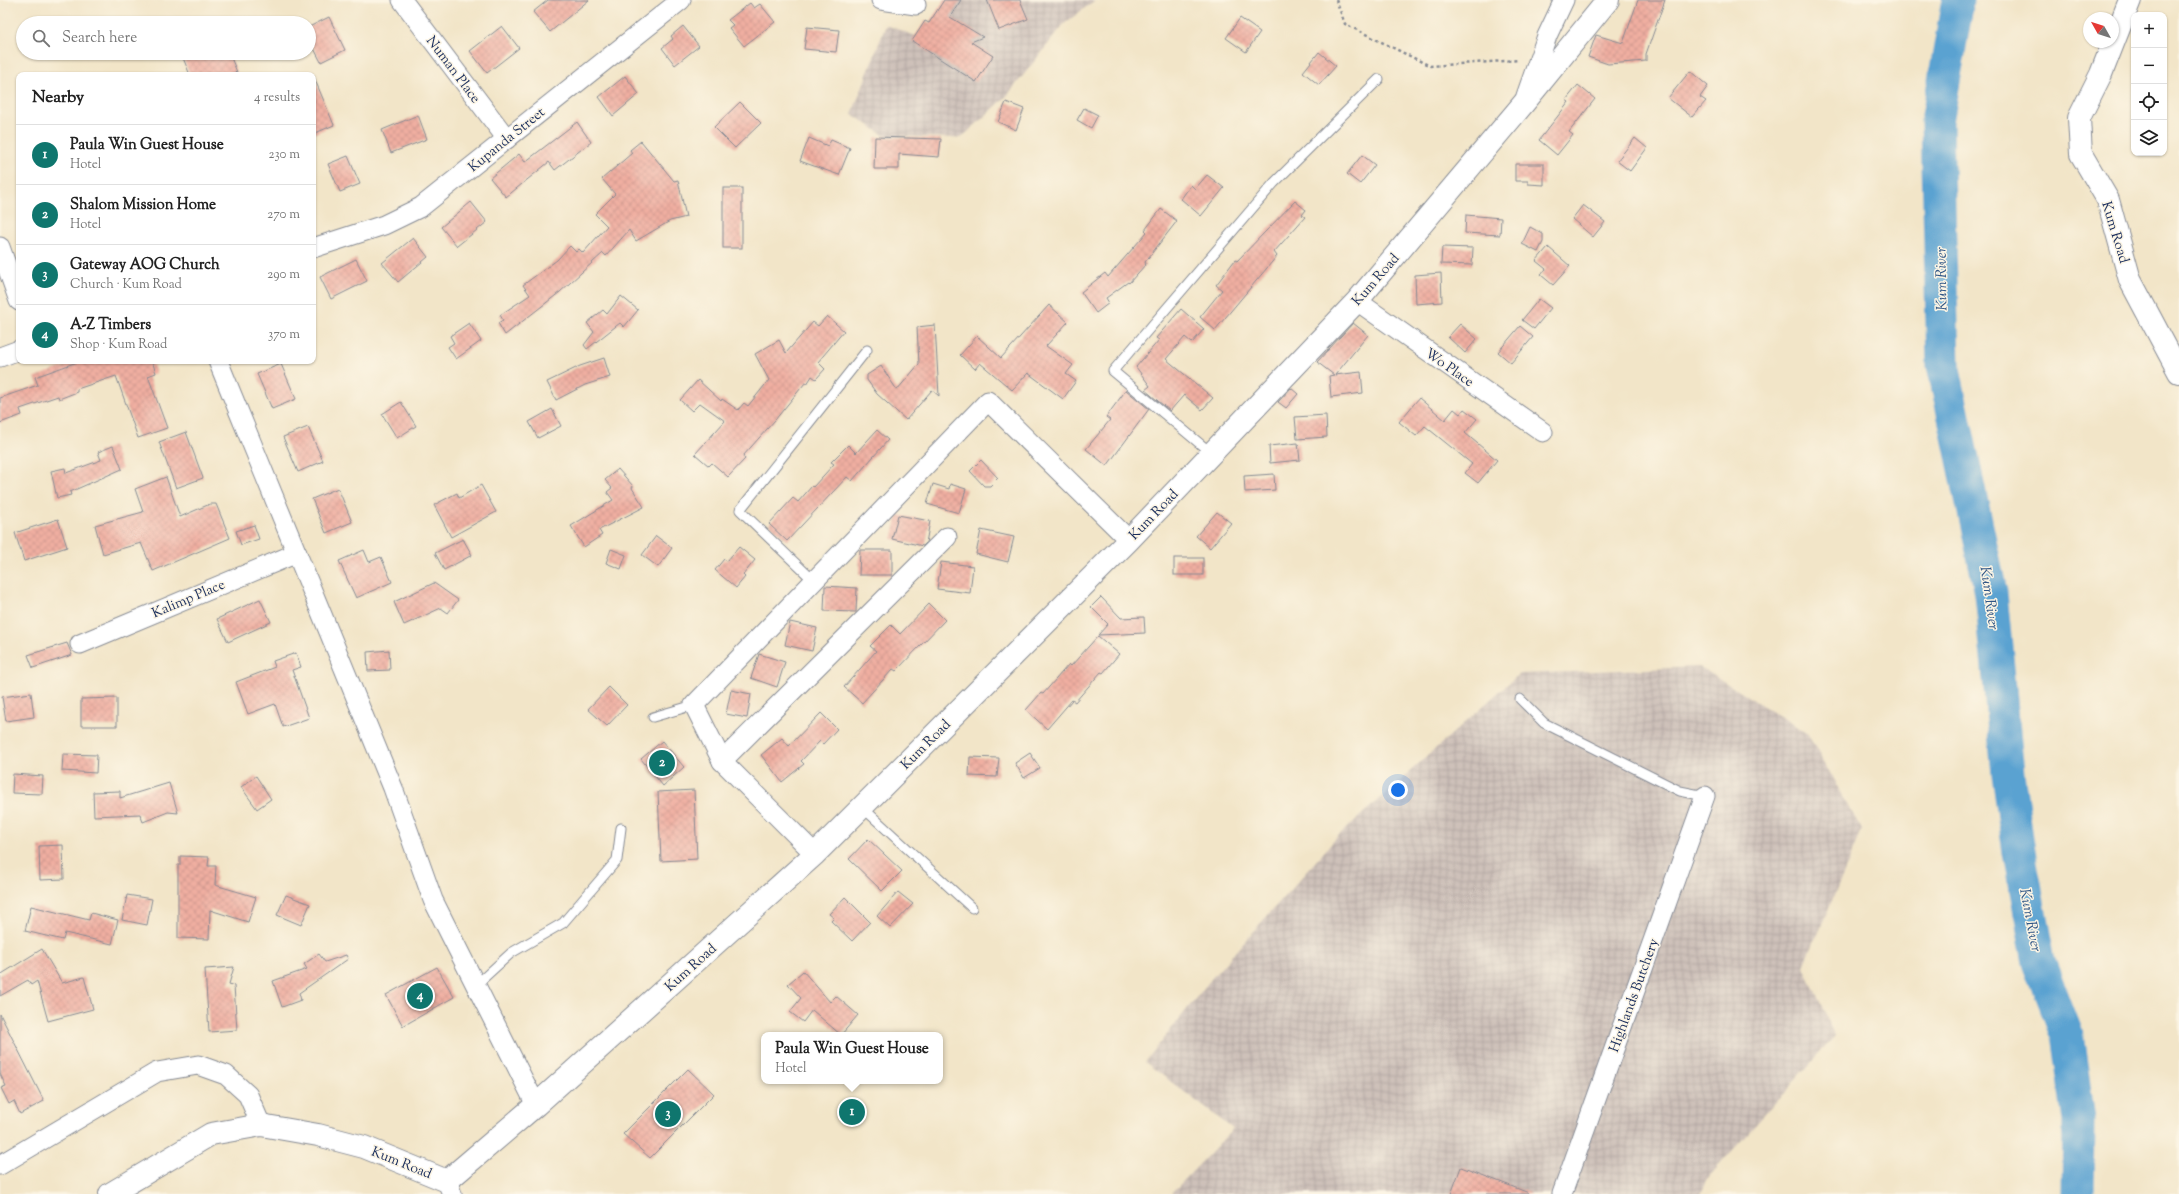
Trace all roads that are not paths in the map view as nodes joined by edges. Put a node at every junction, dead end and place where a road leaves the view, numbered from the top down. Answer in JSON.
{"nodes":[{"id":1,"x":402,"y":0,"type":"edge"},
{"id":2,"x":682,"y":0,"type":"edge"},
{"id":3,"x":881,"y":0,"type":"edge"},
{"id":4,"x":1564,"y":0,"type":"edge"},
{"id":5,"x":1608,"y":0,"type":"edge"},
{"id":6,"x":2130,"y":0,"type":"edge"},
{"id":7,"x":916,"y":5,"type":"dead end"},
{"id":8,"x":1379,"y":79,"type":"dead end"},
{"id":9,"x":1524,"y":103,"type":"junction"},
{"id":10,"x":507,"y":138,"type":"junction"},
{"id":11,"x":0,"y":246,"type":"edge"},
{"id":12,"x":316,"y":247,"type":"edge"},
{"id":13,"x":16,"y":292,"type":"edge"},
{"id":14,"x":1357,"y":301,"type":"junction"},
{"id":15,"x":867,"y":350,"type":"dead end"},
{"id":16,"x":16,"y":351,"type":"edge"},
{"id":17,"x":0,"y":357,"type":"edge"},
{"id":18,"x":219,"y":364,"type":"edge"},
{"id":19,"x":2179,"y":372,"type":"edge"},
{"id":20,"x":1543,"y":432,"type":"dead end"},
{"id":21,"x":1212,"y":453,"type":"junction"},
{"id":22,"x":947,"y":537,"type":"dead end"},
{"id":23,"x":1129,"y":540,"type":"junction"},
{"id":24,"x":297,"y":553,"type":"junction"},
{"id":25,"x":814,"y":581,"type":"junction"},
{"id":26,"x":80,"y":644,"type":"dead end"},
{"id":27,"x":1520,"y":699,"type":"dead end"},
{"id":28,"x":694,"y":705,"type":"junction"},
{"id":29,"x":654,"y":717,"type":"dead end"},
{"id":30,"x":722,"y":761,"type":"junction"},
{"id":31,"x":1705,"y":796,"type":"joint"},
{"id":32,"x":862,"y":807,"type":"junction"},
{"id":33,"x":621,"y":828,"type":"dead end"},
{"id":34,"x":816,"y":854,"type":"junction"},
{"id":35,"x":972,"y":908,"type":"dead end"},
{"id":36,"x":476,"y":985,"type":"junction"},
{"id":37,"x":536,"y":1105,"type":"junction"},
{"id":38,"x":261,"y":1125,"type":"junction"},
{"id":39,"x":0,"y":1165,"type":"edge"},
{"id":40,"x":449,"y":1187,"type":"edge"},
{"id":41,"x":110,"y":1194,"type":"edge"},
{"id":42,"x":1562,"y":1194,"type":"edge"}],
"edges":[{"from":1,"to":10,"type":"street","name":"Numan Place"},
{"from":2,"to":10,"type":"street","name":"Kupanda Street"},
{"from":3,"to":7,"type":"street"},
{"from":4,"to":9,"type":"street"},
{"from":5,"to":9,"type":"street","name":"Kum Road"},
{"from":6,"to":19,"type":"street","name":"Kum Road"},
{"from":8,"to":21,"type":"lane"},
{"from":9,"to":14,"type":"street","name":"Kum Road"},
{"from":10,"to":12,"type":"street","name":"Kupanda Street"},
{"from":11,"to":13,"type":"street"},
{"from":14,"to":20,"type":"street","name":"Wo Place"},
{"from":14,"to":21,"type":"street","name":"Kum Road"},
{"from":15,"to":25,"type":"lane"},
{"from":16,"to":17,"type":"street"},
{"from":18,"to":24,"type":"street"},
{"from":21,"to":23,"type":"street","name":"Kum Road"},
{"from":22,"to":30,"type":"street"},
{"from":23,"to":25,"type":"street"},
{"from":23,"to":32,"type":"street","name":"Kum Road"},
{"from":24,"to":26,"type":"street","name":"Kalimp Place"},
{"from":24,"to":36,"type":"street"},
{"from":25,"to":28,"type":"street"},
{"from":27,"to":31,"type":"lane"},
{"from":28,"to":29,"type":"lane"},
{"from":28,"to":30,"type":"street"},
{"from":30,"to":34,"type":"street"},
{"from":31,"to":42,"type":"street","name":"Highlands Butchery"},
{"from":32,"to":34,"type":"street","name":"Kum Road"},
{"from":32,"to":35,"type":"lane"},
{"from":33,"to":36,"type":"lane"},
{"from":34,"to":37,"type":"street","name":"Kum Road"},
{"from":36,"to":37,"type":"street"},
{"from":37,"to":40,"type":"street","name":"Kum Road"},
{"from":38,"to":39,"type":"street"},
{"from":38,"to":40,"type":"street","name":"Kum Road"},
{"from":38,"to":41,"type":"street","name":"Kum Road"}]}
